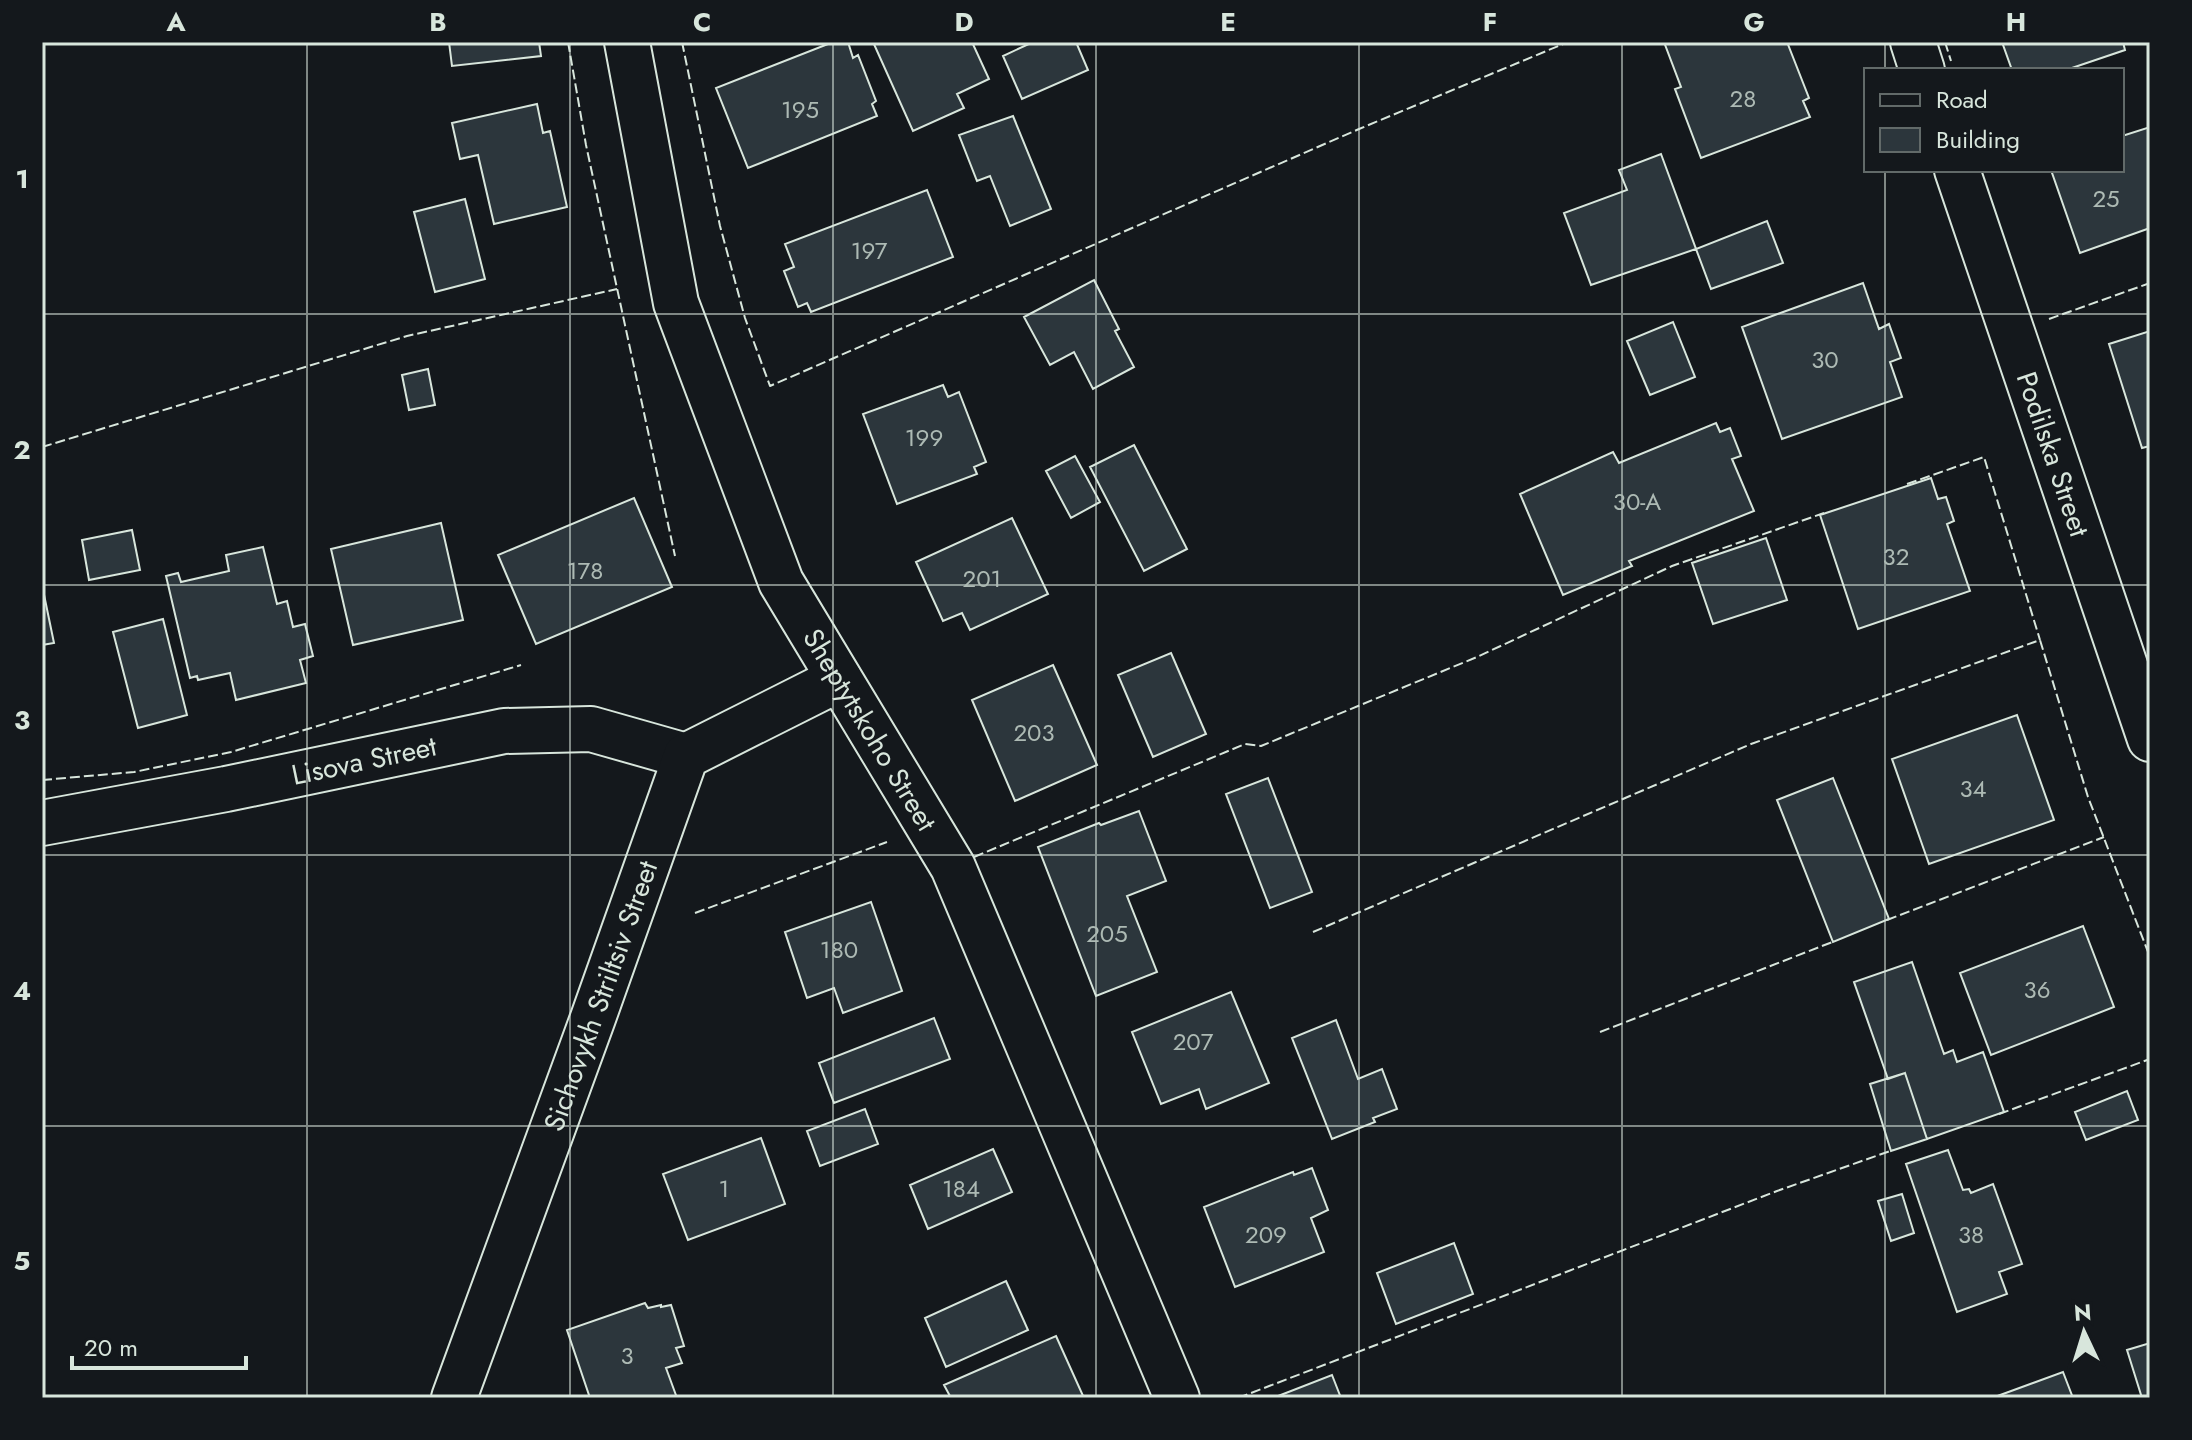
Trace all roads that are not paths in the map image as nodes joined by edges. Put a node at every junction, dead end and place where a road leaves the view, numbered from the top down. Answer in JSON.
{"nodes":[{"id":1,"x":627,"y":42,"type":"edge"},
{"id":2,"x":1913,"y":42,"type":"edge"},
{"id":3,"x":1921,"y":68,"type":"edge"},
{"id":4,"x":1958,"y":172,"type":"edge"},
{"id":5,"x":839,"y":679,"type":"junction"},
{"id":6,"x":2150,"y":739,"type":"edge"},
{"id":7,"x":686,"y":756,"type":"junction"},
{"id":8,"x":42,"y":823,"type":"edge"},
{"id":9,"x":454,"y":1398,"type":"edge"},
{"id":10,"x":1177,"y":1398,"type":"edge"}],
"edges":[{"from":1,"to":5,"type":"street","name":"Sheptytskoho Street"},
{"from":2,"to":3,"type":"street"},
{"from":4,"to":6,"type":"street","name":"Podilska Street"},
{"from":5,"to":7,"type":"street"},
{"from":5,"to":10,"type":"street","name":"Sheptytskoho Street"},
{"from":7,"to":8,"type":"street","name":"Lisova Street"},
{"from":7,"to":9,"type":"street","name":"Sichovykh Striltsiv Street"}]}
